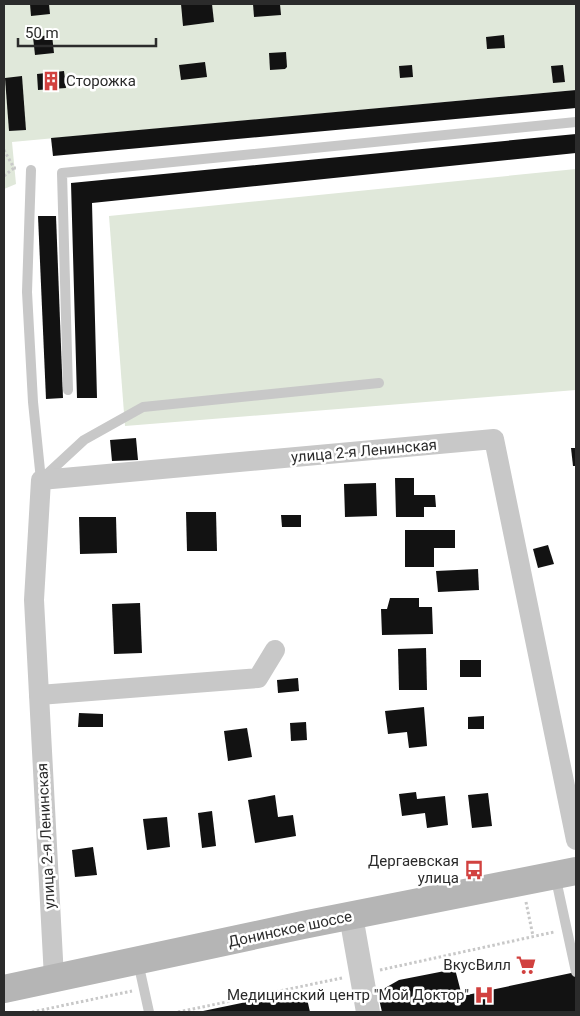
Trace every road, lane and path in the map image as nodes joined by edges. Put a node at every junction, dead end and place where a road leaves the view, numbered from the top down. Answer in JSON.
{"nodes":[{"id":1,"x":576,"y":122,"type":"edge"},
{"id":2,"x":4,"y":150,"type":"edge"},
{"id":3,"x":31,"y":170,"type":"dead end"},
{"id":4,"x":4,"y":176,"type":"edge"},
{"id":5,"x":379,"y":383,"type":"dead end"},
{"id":6,"x":68,"y":390,"type":"dead end"},
{"id":7,"x":41,"y":480,"type":"junction"},
{"id":8,"x":275,"y":650,"type":"dead end"},
{"id":9,"x":39,"y":694,"type":"junction"},
{"id":10,"x":576,"y":840,"type":"edge"},
{"id":11,"x":566,"y":873,"type":"edge"},
{"id":12,"x":351,"y":916,"type":"junction"},
{"id":13,"x":138,"y":960,"type":"junction"},
{"id":14,"x":576,"y":972,"type":"edge"},
{"id":15,"x":54,"y":978,"type":"junction"},
{"id":16,"x":4,"y":989,"type":"edge"},
{"id":17,"x":144,"y":989,"type":"junction"},
{"id":18,"x":32,"y":1012,"type":"edge"},
{"id":19,"x":149,"y":1012,"type":"edge"},
{"id":20,"x":368,"y":1012,"type":"edge"}],
"edges":[{"from":1,"to":6,"type":"lane"},
{"from":2,"to":4,"type":"path"},
{"from":3,"to":7,"type":"lane"},
{"from":5,"to":7,"type":"lane"},
{"from":7,"to":9,"type":"street","name":"улица 2-я Ленинская"},
{"from":7,"to":10,"type":"street","name":"улица 2-я Ленинская"},
{"from":8,"to":9,"type":"street"},
{"from":9,"to":15,"type":"street","name":"улица 2-я Ленинская"},
{"from":11,"to":12,"type":"main road","name":"Донинское шоссе"},
{"from":11,"to":14,"type":"lane"},
{"from":12,"to":13,"type":"main road","name":"Донинское шоссе"},
{"from":12,"to":20,"type":"street"},
{"from":13,"to":15,"type":"main road","name":"Донинское шоссе"},
{"from":13,"to":17,"type":"lane"},
{"from":15,"to":16,"type":"main road","name":"Донинское шоссе"},
{"from":17,"to":18,"type":"path"},
{"from":17,"to":19,"type":"lane"}]}
